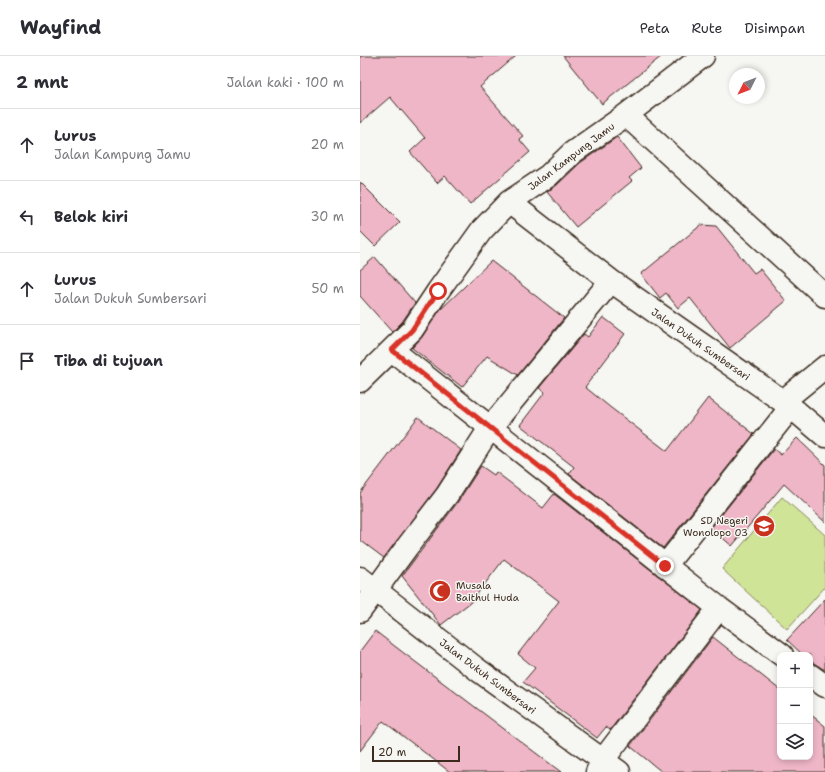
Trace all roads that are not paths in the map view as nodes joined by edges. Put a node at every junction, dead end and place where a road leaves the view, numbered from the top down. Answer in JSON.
{"nodes":[{"id":1,"x":704,"y":56,"type":"edge"},
{"id":2,"x":626,"y":115,"type":"junction"},
{"id":3,"x":509,"y":202,"type":"junction"},
{"id":4,"x":611,"y":281,"type":"junction"},
{"id":5,"x":825,"y":296,"type":"edge"},
{"id":6,"x":392,"y":350,"type":"junction"},
{"id":7,"x":825,"y":368,"type":"edge"},
{"id":8,"x":360,"y":381,"type":"edge"},
{"id":9,"x":787,"y":404,"type":"junction"},
{"id":10,"x":490,"y":428,"type":"junction"},
{"id":11,"x":825,"y":436,"type":"edge"},
{"id":12,"x":665,"y":566,"type":"junction"},
{"id":13,"x":368,"y":584,"type":"edge"},
{"id":14,"x":719,"y":608,"type":"junction"},
{"id":15,"x":360,"y":611,"type":"edge"},
{"id":16,"x":778,"y":652,"type":"edge"},
{"id":17,"x":813,"y":677,"type":"edge"},
{"id":18,"x":825,"y":686,"type":"edge"},
{"id":19,"x":606,"y":768,"type":"edge"}],
"edges":[{"from":1,"to":2,"type":"street","name":"Jalan Kampung Jamu"},
{"from":2,"to":3,"type":"street","name":"Jalan Kampung Jamu"},
{"from":2,"to":5,"type":"street"},
{"from":3,"to":4,"type":"street","name":"Jalan Dukuh Sumbersari"},
{"from":3,"to":6,"type":"street","name":"Jalan Kampung Jamu"},
{"from":4,"to":9,"type":"street","name":"Jalan Dukuh Sumbersari"},
{"from":4,"to":10,"type":"street"},
{"from":6,"to":8,"type":"street","name":"Jalan Kampung Jamu"},
{"from":6,"to":10,"type":"street"},
{"from":7,"to":9,"type":"street"},
{"from":9,"to":11,"type":"street","name":"Jalan Dukuh Sumbersari"},
{"from":9,"to":12,"type":"street"},
{"from":10,"to":12,"type":"street"},
{"from":10,"to":13,"type":"street"},
{"from":12,"to":14,"type":"street"},
{"from":13,"to":15,"type":"street"},
{"from":13,"to":19,"type":"street","name":"Jalan Dukuh Sumbersari"},
{"from":14,"to":16,"type":"street"},
{"from":14,"to":19,"type":"street","name":"Jalan Dukuh Sumbersari"},
{"from":17,"to":18,"type":"street"}]}
